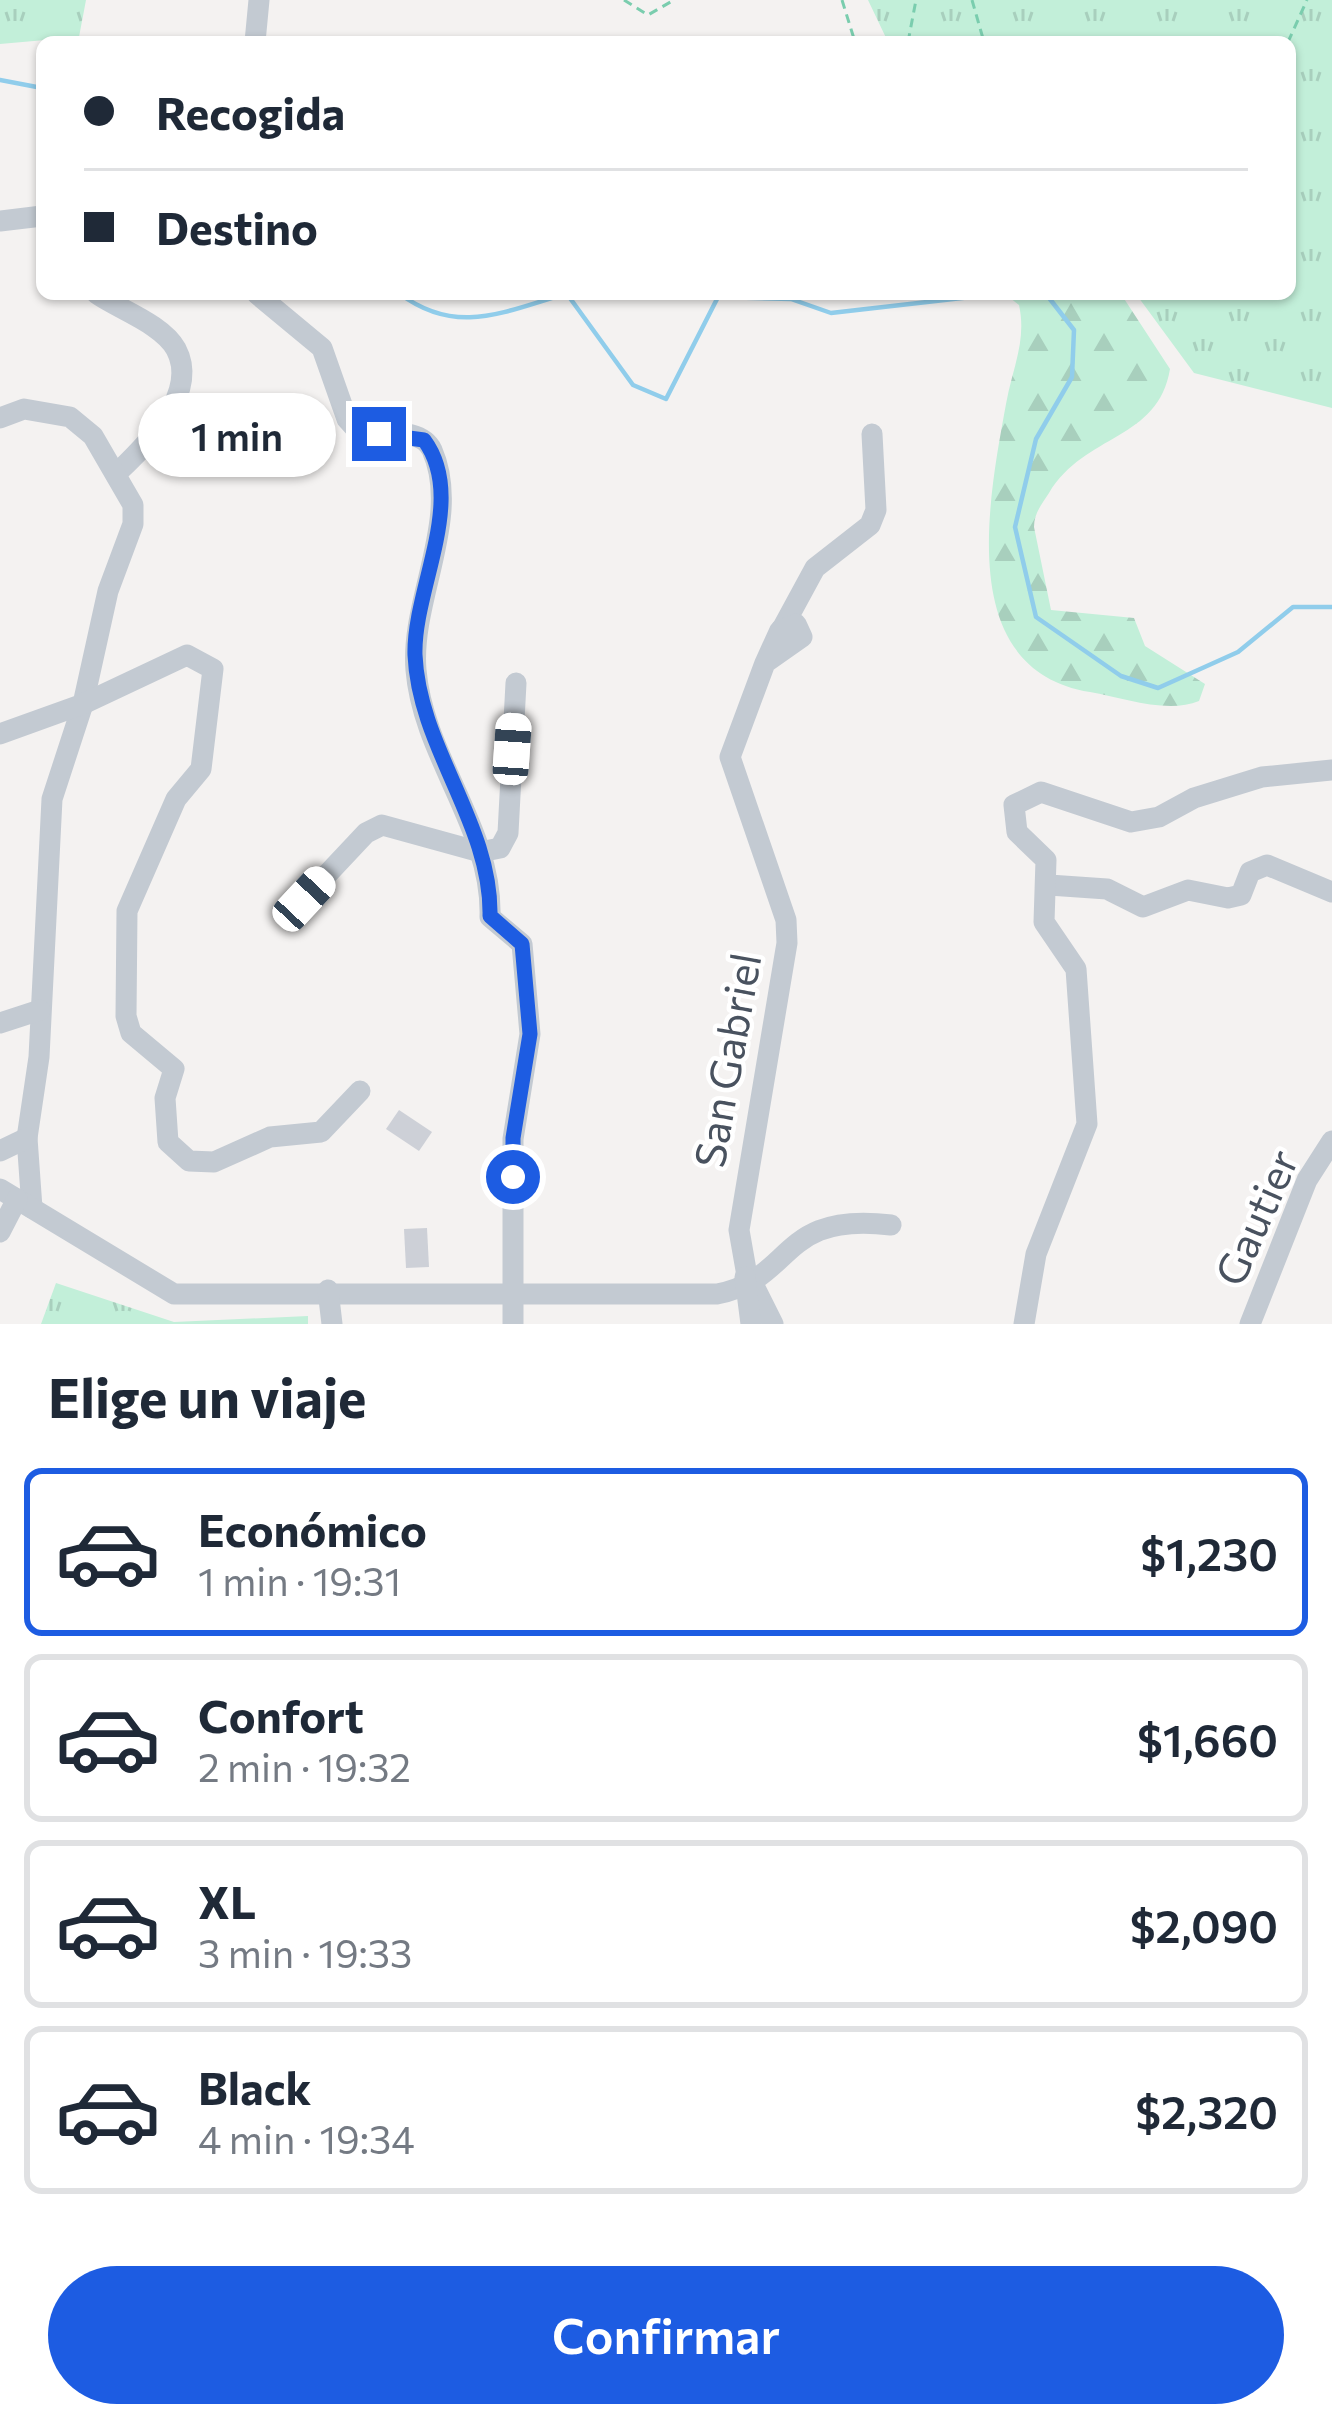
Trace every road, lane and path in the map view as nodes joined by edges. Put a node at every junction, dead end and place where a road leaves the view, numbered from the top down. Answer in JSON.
{"nodes":[{"id":1,"x":259,"y":0,"type":"edge"},
{"id":2,"x":624,"y":0,"type":"edge"},
{"id":3,"x":674,"y":0,"type":"edge"},
{"id":4,"x":842,"y":0,"type":"edge"},
{"id":5,"x":916,"y":0,"type":"edge"},
{"id":6,"x":972,"y":0,"type":"edge"},
{"id":7,"x":1307,"y":0,"type":"edge"},
{"id":8,"x":256,"y":36,"type":"edge"},
{"id":9,"x":853,"y":36,"type":"edge"},
{"id":10,"x":909,"y":36,"type":"edge"},
{"id":11,"x":982,"y":36,"type":"edge"},
{"id":12,"x":1291,"y":36,"type":"edge"},
{"id":13,"x":36,"y":217,"type":"edge"},
{"id":14,"x":0,"y":221,"type":"edge"},
{"id":15,"x":107,"y":300,"type":"edge"},
{"id":16,"x":264,"y":300,"type":"edge"},
{"id":17,"x":0,"y":418,"type":"edge"},
{"id":18,"x":872,"y":434,"type":"dead end"},
{"id":19,"x":117,"y":473,"type":"junction"},
{"id":20,"x":516,"y":683,"type":"dead end"},
{"id":21,"x":83,"y":704,"type":"junction"},
{"id":22,"x":0,"y":734,"type":"edge"},
{"id":23,"x":1332,"y":770,"type":"edge"},
{"id":24,"x":480,"y":852,"type":"junction"},
{"id":25,"x":1049,"y":885,"type":"junction"},
{"id":26,"x":1332,"y":892,"type":"edge"},
{"id":27,"x":304,"y":899,"type":"dead end"},
{"id":28,"x":40,"y":1010,"type":"junction"},
{"id":29,"x":0,"y":1023,"type":"edge"},
{"id":30,"x":360,"y":1091,"type":"dead end"},
{"id":31,"x":27,"y":1138,"type":"junction"},
{"id":32,"x":1332,"y":1142,"type":"edge"},
{"id":33,"x":0,"y":1151,"type":"edge"},
{"id":34,"x":16,"y":1199,"type":"edge"},
{"id":35,"x":891,"y":1226,"type":"dead end"},
{"id":36,"x":0,"y":1232,"type":"edge"},
{"id":37,"x":747,"y":1280,"type":"junction"},
{"id":38,"x":328,"y":1290,"type":"junction"},
{"id":39,"x":513,"y":1291,"type":"junction"},
{"id":40,"x":332,"y":1324,"type":"edge"},
{"id":41,"x":513,"y":1324,"type":"edge"},
{"id":42,"x":751,"y":1324,"type":"edge"},
{"id":43,"x":773,"y":1324,"type":"edge"},
{"id":44,"x":1024,"y":1324,"type":"edge"},
{"id":45,"x":1250,"y":1324,"type":"edge"}],
"edges":[{"from":1,"to":8,"type":"street"},
{"from":2,"to":3,"type":"path"},
{"from":4,"to":9,"type":"path"},
{"from":5,"to":10,"type":"path"},
{"from":6,"to":11,"type":"path"},
{"from":7,"to":12,"type":"path"},
{"from":13,"to":14,"type":"street"},
{"from":15,"to":19,"type":"street"},
{"from":16,"to":24,"type":"street"},
{"from":17,"to":19,"type":"street"},
{"from":18,"to":37,"type":"street","name":"San Gabriel"},
{"from":19,"to":21,"type":"street"},
{"from":20,"to":24,"type":"street"},
{"from":21,"to":22,"type":"street"},
{"from":21,"to":28,"type":"street"},
{"from":21,"to":30,"type":"street"},
{"from":23,"to":25,"type":"street"},
{"from":24,"to":27,"type":"street"},
{"from":24,"to":39,"type":"street"},
{"from":25,"to":26,"type":"street"},
{"from":25,"to":44,"type":"street"},
{"from":28,"to":29,"type":"street"},
{"from":28,"to":31,"type":"street"},
{"from":31,"to":33,"type":"street"},
{"from":31,"to":34,"type":"street"},
{"from":32,"to":45,"type":"street","name":"Gautier"},
{"from":34,"to":36,"type":"street"},
{"from":34,"to":38,"type":"street"},
{"from":35,"to":37,"type":"street"},
{"from":37,"to":39,"type":"street"},
{"from":37,"to":42,"type":"street"},
{"from":37,"to":43,"type":"street"},
{"from":38,"to":39,"type":"street"},
{"from":38,"to":40,"type":"street"},
{"from":39,"to":41,"type":"street"}]}
